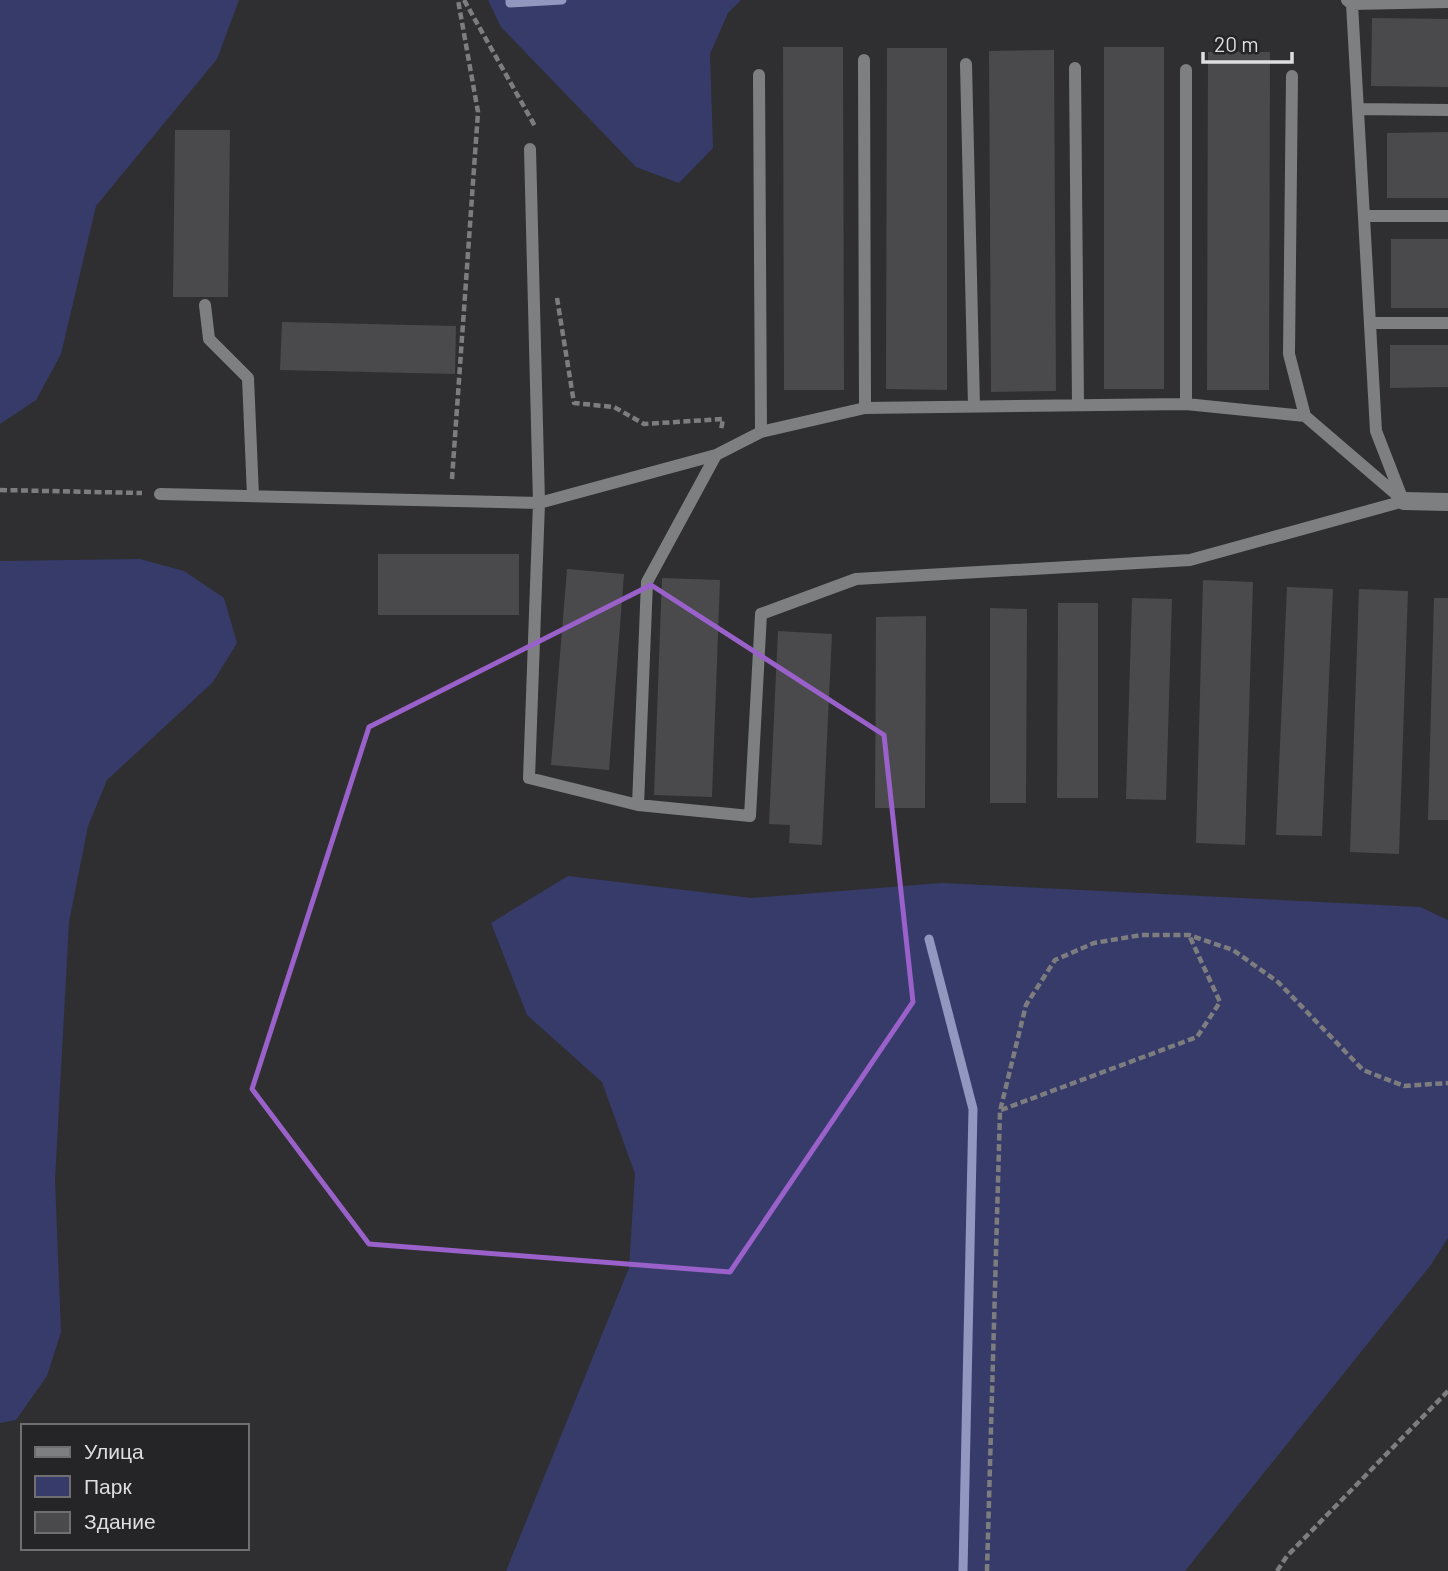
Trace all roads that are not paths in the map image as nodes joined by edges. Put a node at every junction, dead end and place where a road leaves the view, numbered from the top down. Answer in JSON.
{"nodes":[{"id":1,"x":1350,"y":2,"type":"edge"},
{"id":2,"x":1448,"y":2,"type":"edge"},
{"id":3,"x":864,"y":60,"type":"dead end"},
{"id":4,"x":966,"y":64,"type":"dead end"},
{"id":5,"x":1075,"y":68,"type":"dead end"},
{"id":6,"x":1186,"y":70,"type":"dead end"},
{"id":7,"x":759,"y":75,"type":"dead end"},
{"id":8,"x":1292,"y":76,"type":"dead end"},
{"id":9,"x":1358,"y":109,"type":"junction"},
{"id":10,"x":1448,"y":110,"type":"edge"},
{"id":11,"x":530,"y":149,"type":"dead end"},
{"id":12,"x":1364,"y":216,"type":"junction"},
{"id":13,"x":1448,"y":216,"type":"edge"},
{"id":14,"x":205,"y":305,"type":"dead end"},
{"id":15,"x":1370,"y":323,"type":"junction"},
{"id":16,"x":1448,"y":323,"type":"edge"},
{"id":17,"x":1078,"y":404,"type":"junction"},
{"id":18,"x":1186,"y":404,"type":"junction"},
{"id":19,"x":974,"y":406,"type":"junction"},
{"id":20,"x":864,"y":408,"type":"junction"},
{"id":21,"x":1305,"y":416,"type":"junction"},
{"id":22,"x":761,"y":432,"type":"junction"},
{"id":23,"x":716,"y":455,"type":"junction"},
{"id":24,"x":160,"y":494,"type":"road end"},
{"id":25,"x":253,"y":496,"type":"junction"},
{"id":26,"x":1404,"y":501,"type":"junction"},
{"id":27,"x":1448,"y":502,"type":"edge"},
{"id":28,"x":539,"y":503,"type":"junction"},
{"id":29,"x":638,"y":805,"type":"junction"}],
"edges":[{"from":1,"to":2,"type":"lane"},
{"from":1,"to":9,"type":"lane"},
{"from":3,"to":20,"type":"lane"},
{"from":4,"to":19,"type":"lane"},
{"from":5,"to":17,"type":"lane"},
{"from":6,"to":18,"type":"lane"},
{"from":7,"to":22,"type":"lane"},
{"from":8,"to":21,"type":"lane"},
{"from":9,"to":10,"type":"lane"},
{"from":9,"to":12,"type":"lane"},
{"from":11,"to":28,"type":"lane"},
{"from":12,"to":13,"type":"lane"},
{"from":12,"to":15,"type":"lane"},
{"from":14,"to":25,"type":"lane"},
{"from":15,"to":16,"type":"lane"},
{"from":15,"to":26,"type":"lane"},
{"from":17,"to":18,"type":"lane"},
{"from":17,"to":19,"type":"lane"},
{"from":18,"to":21,"type":"lane"},
{"from":19,"to":20,"type":"lane"},
{"from":20,"to":22,"type":"lane"},
{"from":21,"to":26,"type":"lane"},
{"from":22,"to":23,"type":"lane"},
{"from":23,"to":28,"type":"lane"},
{"from":23,"to":29,"type":"lane"},
{"from":24,"to":25,"type":"lane"},
{"from":25,"to":28,"type":"lane"},
{"from":26,"to":27,"type":"street"},
{"from":26,"to":29,"type":"lane"},
{"from":28,"to":29,"type":"lane"}]}
